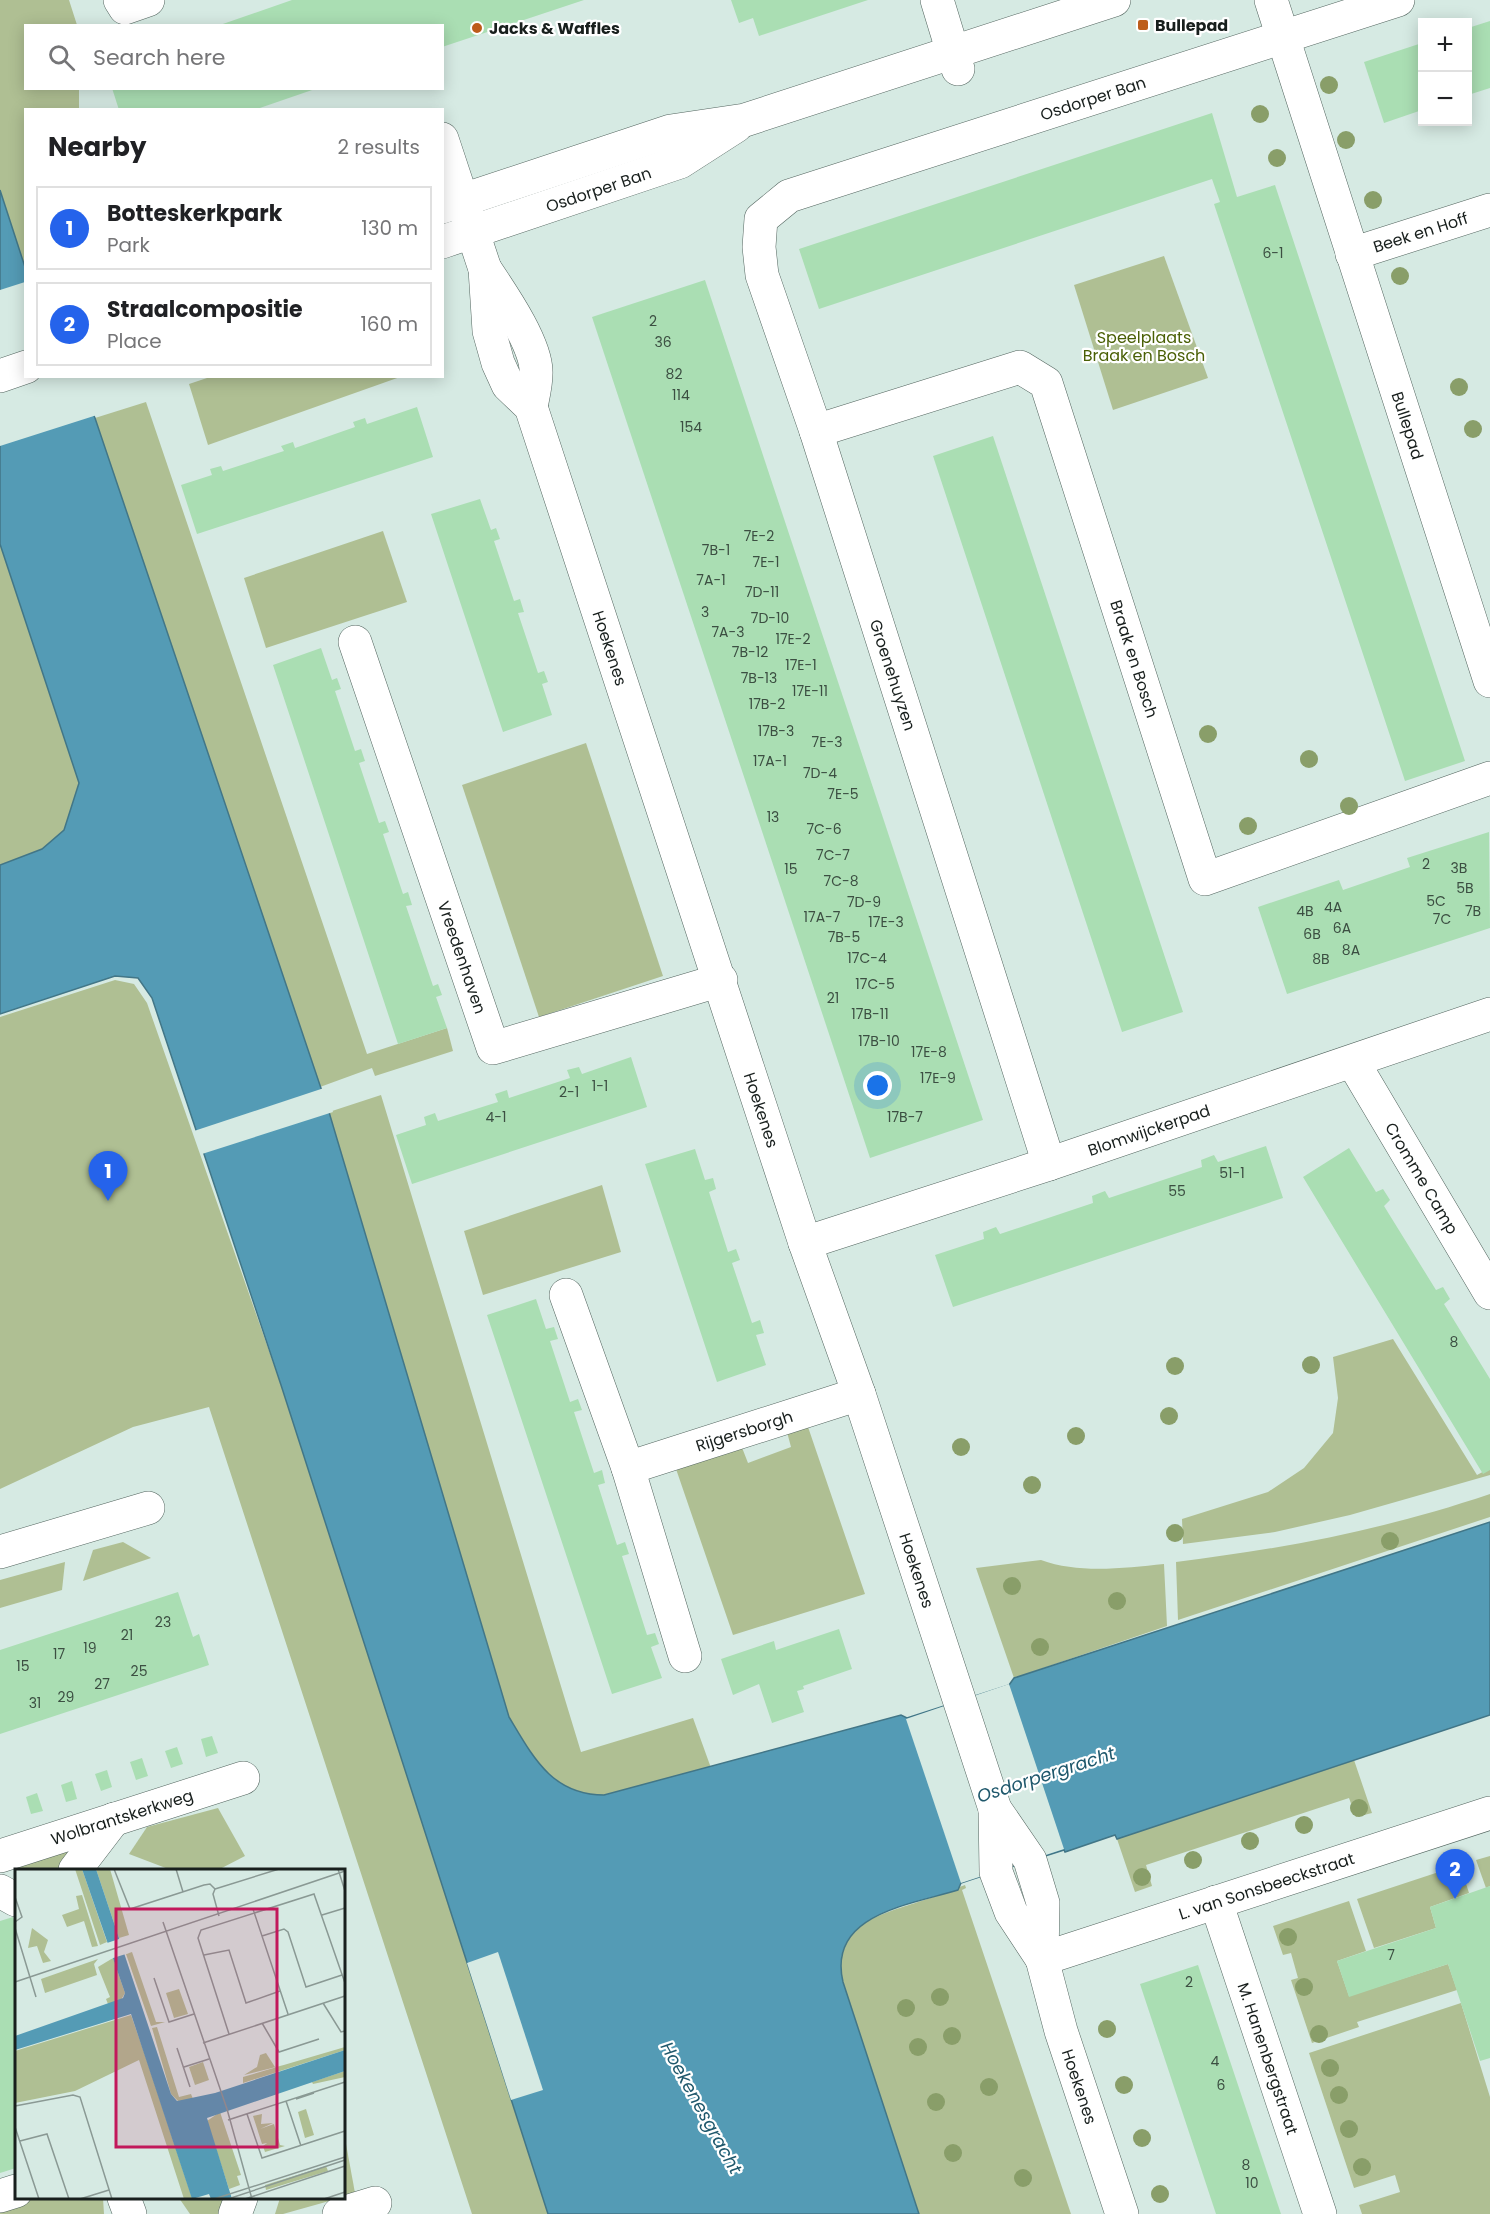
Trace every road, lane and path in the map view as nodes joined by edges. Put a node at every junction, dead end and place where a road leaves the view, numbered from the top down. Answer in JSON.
{"nodes":[{"id":1,"x":937,"y":0,"type":"edge"},
{"id":2,"x":1114,"y":0,"type":"edge"},
{"id":3,"x":1272,"y":0,"type":"edge"},
{"id":4,"x":1398,"y":0,"type":"edge"},
{"id":5,"x":1283,"y":35,"type":"junction"},
{"id":6,"x":956,"y":61,"type":"junction"},
{"id":7,"x":745,"y":120,"type":"junction"},
{"id":8,"x":444,"y":151,"type":"edge"},
{"id":9,"x":789,"y":196,"type":"joint"},
{"id":10,"x":453,"y":203,"type":"edge"},
{"id":11,"x":1490,"y":210,"type":"edge"},
{"id":12,"x":473,"y":233,"type":"junction"},
{"id":13,"x":444,"y":241,"type":"edge"},
{"id":14,"x":1352,"y":254,"type":"junction"},
{"id":15,"x":24,"y":368,"type":"edge"},
{"id":16,"x":0,"y":376,"type":"edge"},
{"id":17,"x":816,"y":431,"type":"junction"},
{"id":18,"x":355,"y":642,"type":"dead end"},
{"id":19,"x":1490,"y":681,"type":"edge"},
{"id":20,"x":1490,"y":778,"type":"edge"},
{"id":21,"x":721,"y":980,"type":"junction"},
{"id":22,"x":1490,"y":1014,"type":"edge"},
{"id":23,"x":1353,"y":1062,"type":"junction"},
{"id":24,"x":1049,"y":1164,"type":"junction"},
{"id":25,"x":805,"y":1243,"type":"junction"},
{"id":26,"x":1490,"y":1293,"type":"edge"},
{"id":27,"x":566,"y":1295,"type":"dead end"},
{"id":28,"x":860,"y":1394,"type":"junction"},
{"id":29,"x":628,"y":1468,"type":"junction"},
{"id":30,"x":148,"y":1508,"type":"dead end"},
{"id":31,"x":0,"y":1552,"type":"edge"},
{"id":32,"x":685,"y":1656,"type":"dead end"},
{"id":33,"x":243,"y":1778,"type":"dead end"},
{"id":34,"x":995,"y":1809,"type":"junction"},
{"id":35,"x":1490,"y":1813,"type":"edge"},
{"id":36,"x":114,"y":1819,"type":"junction"},
{"id":37,"x":0,"y":1856,"type":"edge"},
{"id":38,"x":76,"y":1869,"type":"edge"},
{"id":39,"x":0,"y":1891,"type":"edge"},
{"id":40,"x":15,"y":1899,"type":"edge"},
{"id":41,"x":1216,"y":1902,"type":"junction"},
{"id":42,"x":1042,"y":1959,"type":"junction"},
{"id":43,"x":15,"y":2191,"type":"edge"},
{"id":44,"x":0,"y":2196,"type":"edge"},
{"id":45,"x":124,"y":2199,"type":"edge"},
{"id":46,"x":241,"y":2199,"type":"edge"},
{"id":47,"x":375,"y":2202,"type":"dead end"},
{"id":48,"x":130,"y":2214,"type":"edge"},
{"id":49,"x":235,"y":2214,"type":"edge"},
{"id":50,"x":339,"y":2214,"type":"edge"},
{"id":51,"x":1122,"y":2214,"type":"edge"},
{"id":52,"x":1320,"y":2214,"type":"edge"}],
"edges":[{"from":1,"to":6,"type":"street"},
{"from":2,"to":6,"type":"street","name":"Osdorper Ban"},
{"from":3,"to":5,"type":"street","name":"Bullepad"},
{"from":4,"to":5,"type":"street","name":"Osdorper Ban"},
{"from":5,"to":9,"type":"street","name":"Osdorper Ban"},
{"from":5,"to":14,"type":"street","name":"Bullepad"},
{"from":6,"to":7,"type":"street","name":"Osdorper Ban"},
{"from":7,"to":10,"type":"street","name":"Osdorper Ban"},
{"from":7,"to":12,"type":"street","name":"Osdorper Ban"},
{"from":8,"to":10,"type":"street"},
{"from":9,"to":17,"type":"street","name":"Groenehuyzen"},
{"from":10,"to":12,"type":"street","name":"Hoekenes"},
{"from":11,"to":14,"type":"street","name":"Beek en Hoff"},
{"from":12,"to":13,"type":"street","name":"Osdorper Ban"},
{"from":12,"to":21,"type":"street","name":"Hoekenes"},
{"from":14,"to":19,"type":"street","name":"Bullepad"},
{"from":15,"to":16,"type":"street"},
{"from":17,"to":20,"type":"street","name":"Braak en Bosch"},
{"from":17,"to":24,"type":"street","name":"Groenehuyzen"},
{"from":18,"to":21,"type":"street","name":"Vreedenhaven"},
{"from":21,"to":25,"type":"street","name":"Hoekenes"},
{"from":22,"to":23,"type":"street","name":"Blomwijckerpad"},
{"from":23,"to":24,"type":"street","name":"Blomwijckerpad"},
{"from":23,"to":26,"type":"street","name":"Cromme Camp"},
{"from":24,"to":25,"type":"street","name":"Blomwijckerpad"},
{"from":25,"to":28,"type":"street","name":"Hoekenes"},
{"from":27,"to":29,"type":"street"},
{"from":28,"to":29,"type":"street","name":"Rijgersborgh"},
{"from":28,"to":34,"type":"street","name":"Hoekenes"},
{"from":29,"to":32,"type":"street"},
{"from":30,"to":31,"type":"street"},
{"from":33,"to":36,"type":"street","name":"Wolbrantskerkweg"},
{"from":34,"to":42,"type":"street","name":"Hoekenes"},
{"from":34,"to":42,"type":"street","name":"Hoekenes"},
{"from":35,"to":41,"type":"street","name":"L. van Sonsbeeckstraat"},
{"from":36,"to":37,"type":"street","name":"Wolbrantskerkweg"},
{"from":36,"to":38,"type":"street"},
{"from":39,"to":40,"type":"street"},
{"from":41,"to":42,"type":"street","name":"L. van Sonsbeeckstraat"},
{"from":41,"to":52,"type":"street","name":"M. Hanenbergstraat"},
{"from":42,"to":51,"type":"street","name":"Hoekenes"},
{"from":43,"to":44,"type":"street"},
{"from":45,"to":48,"type":"street"},
{"from":46,"to":49,"type":"street"},
{"from":47,"to":50,"type":"street"}]}
